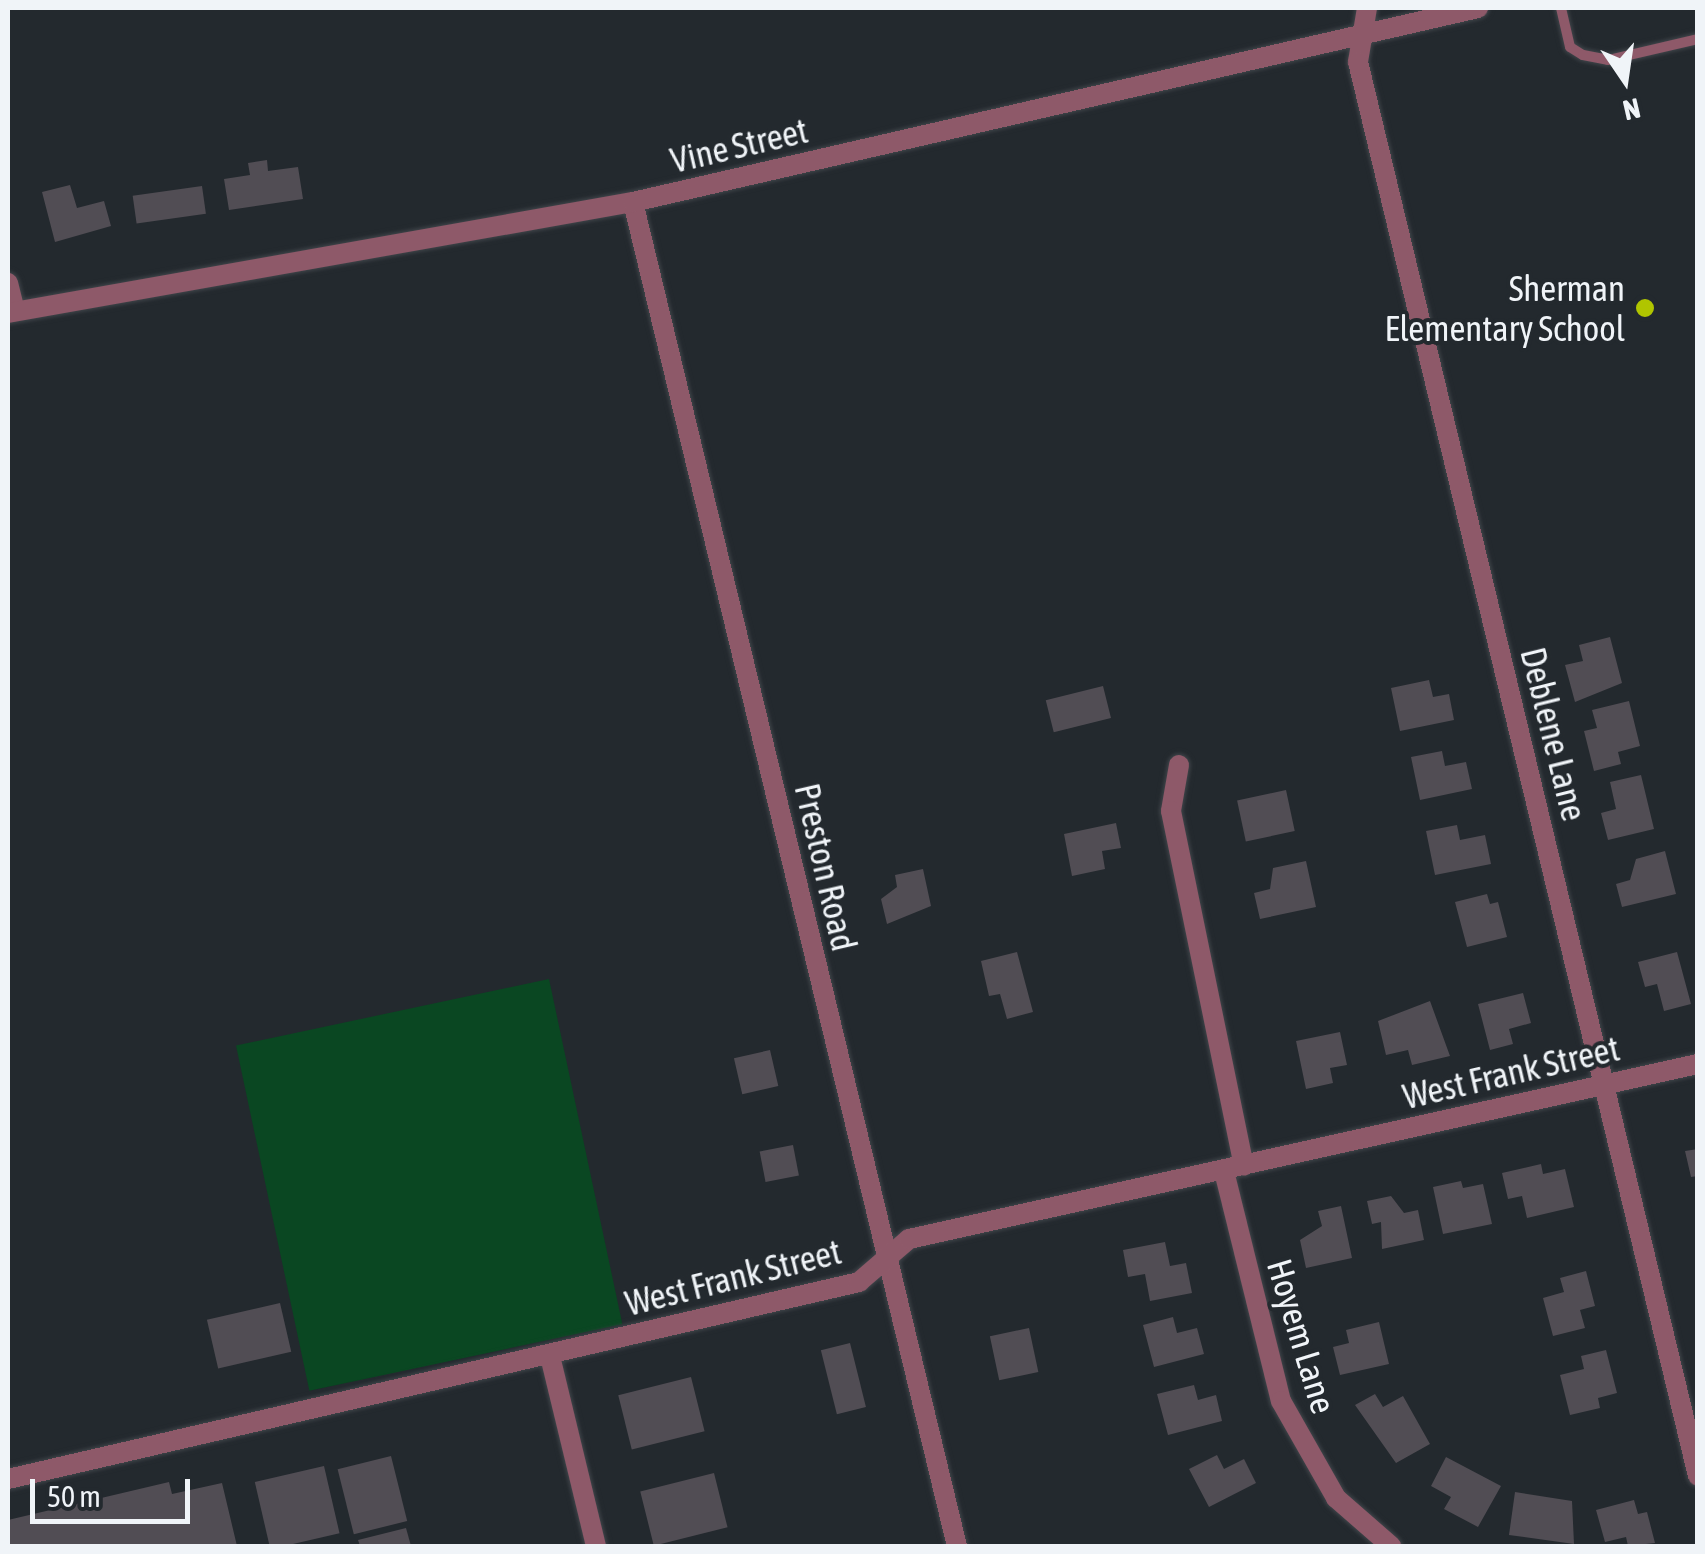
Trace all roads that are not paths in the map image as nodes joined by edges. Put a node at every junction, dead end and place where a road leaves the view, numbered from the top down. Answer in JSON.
{"nodes":[{"id":1,"x":1367,"y":8,"type":"edge"},
{"id":2,"x":1478,"y":8,"type":"edge"},
{"id":3,"x":1561,"y":8,"type":"edge"},
{"id":4,"x":1366,"y":34,"type":"junction"},
{"id":5,"x":1698,"y":39,"type":"edge"},
{"id":6,"x":633,"y":202,"type":"junction"},
{"id":7,"x":8,"y":282,"type":"edge"},
{"id":8,"x":11,"y":312,"type":"edge"},
{"id":9,"x":1179,"y":765,"type":"dead end"},
{"id":10,"x":1698,"y":1064,"type":"edge"},
{"id":11,"x":1604,"y":1084,"type":"junction"},
{"id":12,"x":1234,"y":1168,"type":"junction"},
{"id":13,"x":886,"y":1260,"type":"junction"},
{"id":14,"x":550,"y":1356,"type":"junction"},
{"id":15,"x":1698,"y":1476,"type":"edge"},
{"id":16,"x":8,"y":1479,"type":"edge"},
{"id":17,"x":596,"y":1546,"type":"edge"},
{"id":18,"x":957,"y":1546,"type":"edge"},
{"id":19,"x":1391,"y":1546,"type":"edge"}],
"edges":[{"from":1,"to":4,"type":"street","name":"Deblene Lane"},
{"from":2,"to":4,"type":"street","name":"Vine Street"},
{"from":3,"to":5,"type":"lane"},
{"from":4,"to":6,"type":"street","name":"Vine Street"},
{"from":4,"to":11,"type":"street","name":"Deblene Lane"},
{"from":6,"to":8,"type":"street","name":"Vine Street"},
{"from":6,"to":13,"type":"street","name":"Preston Road"},
{"from":7,"to":8,"type":"street"},
{"from":9,"to":12,"type":"street","name":"Hoyem Lane"},
{"from":10,"to":11,"type":"street","name":"West Frank Street"},
{"from":11,"to":12,"type":"street","name":"West Frank Street"},
{"from":11,"to":15,"type":"street","name":"Deblene Lane"},
{"from":12,"to":13,"type":"street","name":"West Frank Street"},
{"from":12,"to":19,"type":"street","name":"Hoyem Lane"},
{"from":13,"to":14,"type":"street","name":"West Frank Street"},
{"from":13,"to":18,"type":"street","name":"Preston Road"},
{"from":14,"to":16,"type":"street","name":"West Frank Street"},
{"from":14,"to":17,"type":"street"}]}
